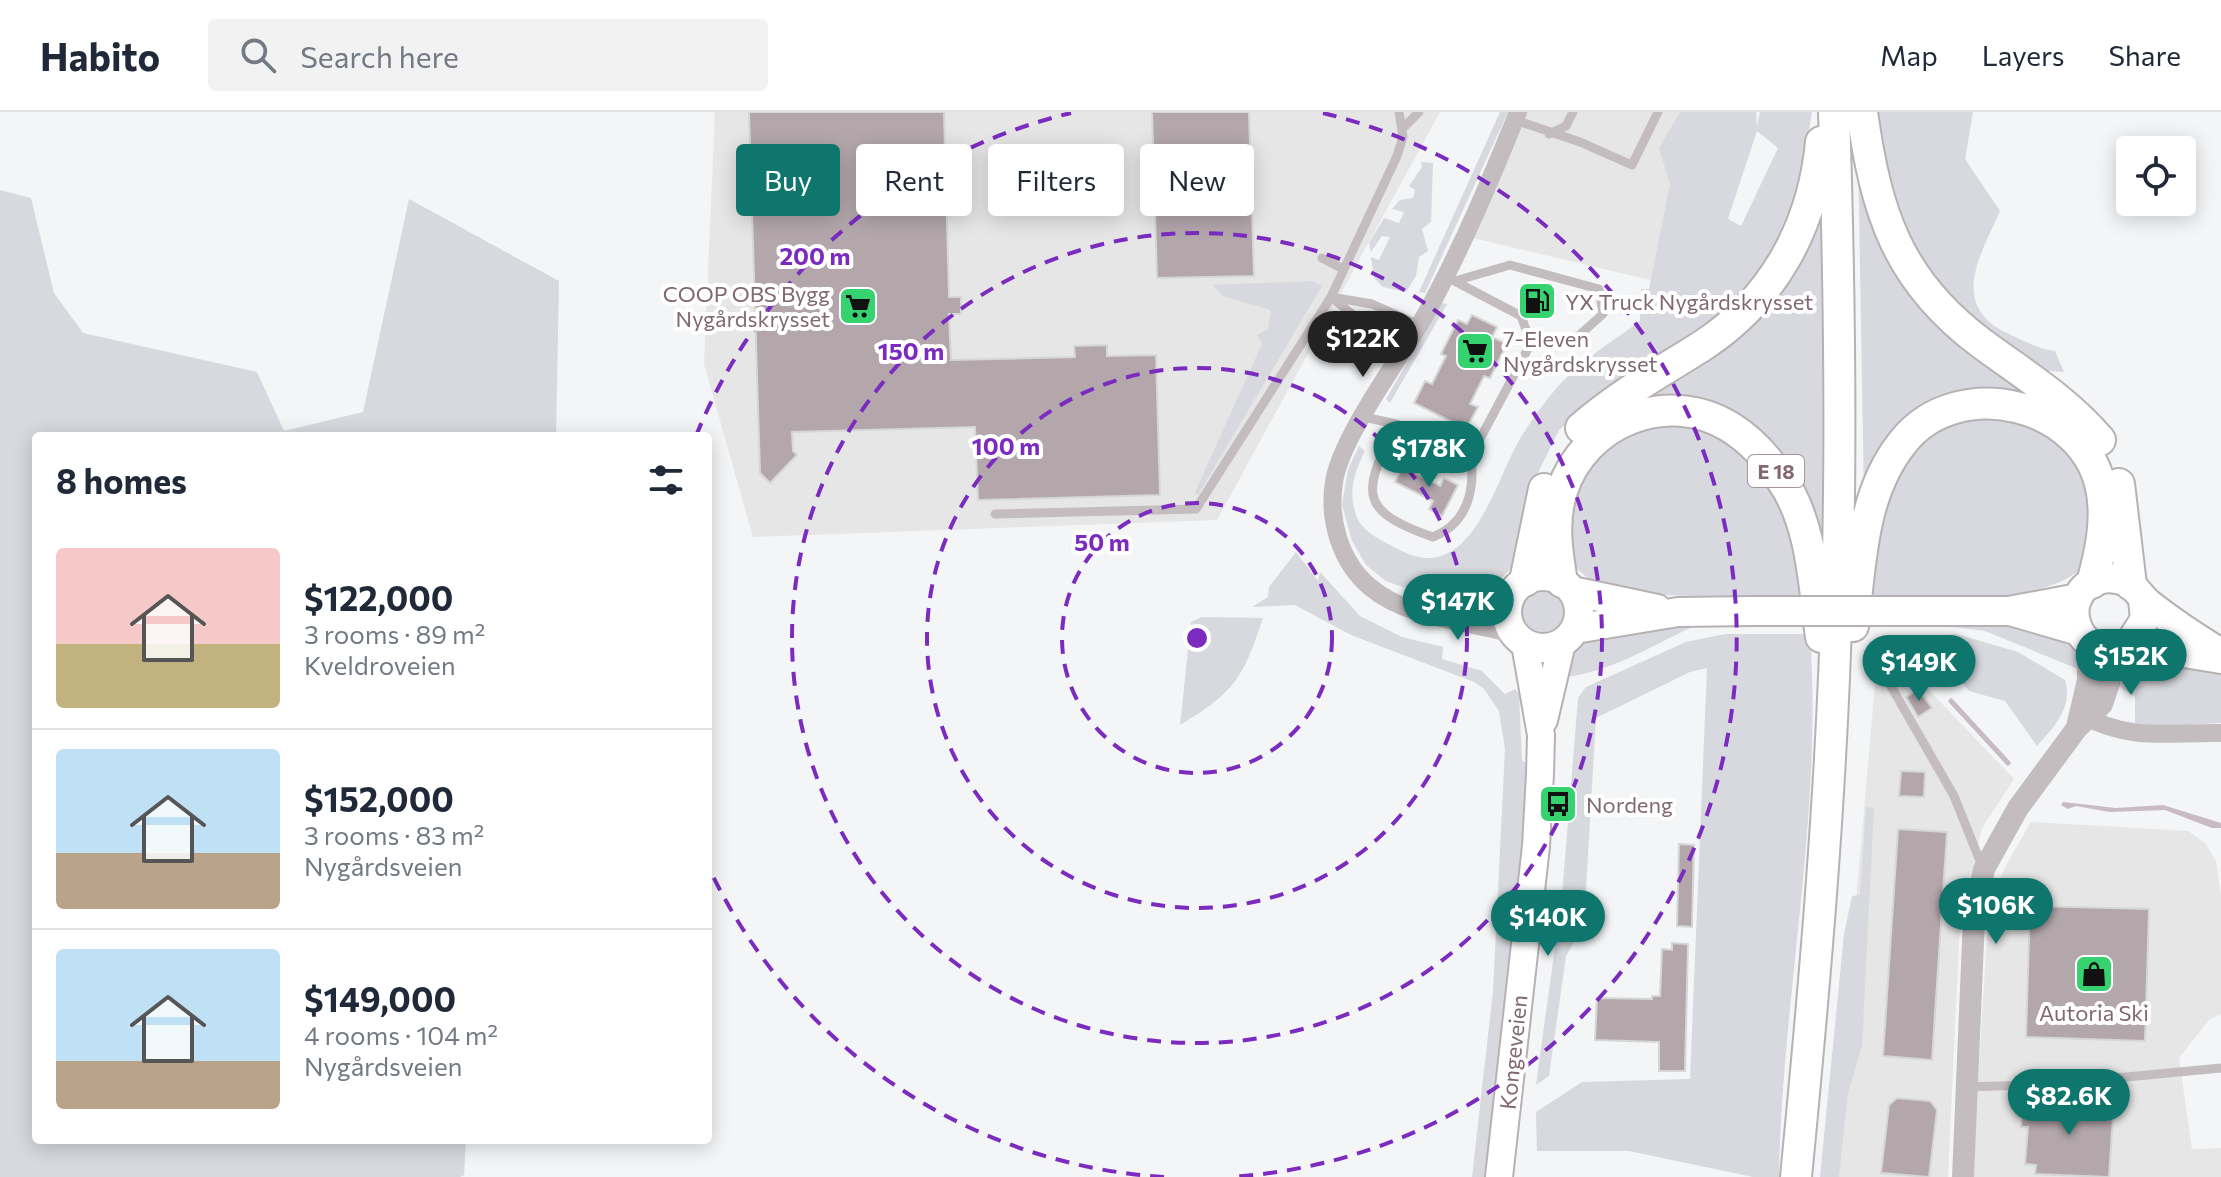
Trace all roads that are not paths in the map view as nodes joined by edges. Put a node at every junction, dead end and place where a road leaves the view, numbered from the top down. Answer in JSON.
{"nodes":[{"id":1,"x":1399,"y":112,"type":"edge"},
{"id":2,"x":1419,"y":112,"type":"edge"},
{"id":3,"x":1573,"y":112,"type":"edge"},
{"id":4,"x":1658,"y":112,"type":"edge"},
{"id":5,"x":1824,"y":112,"type":"edge"},
{"id":6,"x":1834,"y":112,"type":"edge"},
{"id":7,"x":1846,"y":112,"type":"edge"},
{"id":8,"x":1862,"y":112,"type":"edge"},
{"id":9,"x":1516,"y":116,"type":"edge"},
{"id":10,"x":1403,"y":128,"type":"junction"},
{"id":11,"x":1549,"y":134,"type":"junction"},
{"id":12,"x":1322,"y":258,"type":"dead end"},
{"id":13,"x":1343,"y":269,"type":"junction"},
{"id":14,"x":1450,"y":279,"type":"junction"},
{"id":15,"x":1331,"y":297,"type":"junction"},
{"id":16,"x":1419,"y":325,"type":"junction"},
{"id":17,"x":1531,"y":343,"type":"junction"},
{"id":18,"x":1402,"y":355,"type":"junction"},
{"id":19,"x":1364,"y":417,"type":"junction"},
{"id":20,"x":1396,"y":424,"type":"junction"},
{"id":21,"x":1471,"y":456,"type":"junction"},
{"id":22,"x":995,"y":514,"type":"dead end"},
{"id":23,"x":1567,"y":586,"type":"junction"},
{"id":24,"x":1518,"y":588,"type":"junction"},
{"id":25,"x":2085,"y":590,"type":"junction"},
{"id":26,"x":2137,"y":592,"type":"junction"},
{"id":27,"x":1416,"y":609,"type":"junction"},
{"id":28,"x":2009,"y":611,"type":"junction"},
{"id":29,"x":1678,"y":612,"type":"junction"},
{"id":30,"x":1568,"y":636,"type":"junction"},
{"id":31,"x":2083,"y":637,"type":"junction"},
{"id":32,"x":1520,"y":639,"type":"junction"},
{"id":33,"x":2125,"y":646,"type":"junction"},
{"id":34,"x":2221,"y":656,"type":"edge"},
{"id":35,"x":1847,"y":668,"type":"junction"},
{"id":36,"x":1888,"y":681,"type":"dead end"},
{"id":37,"x":2082,"y":720,"type":"junction"},
{"id":38,"x":2221,"y":733,"type":"edge"},
{"id":39,"x":1541,"y":735,"type":"junction"},
{"id":40,"x":1824,"y":827,"type":"junction"},
{"id":41,"x":1984,"y":869,"type":"junction"},
{"id":42,"x":2221,"y":1068,"type":"edge"},
{"id":43,"x":1967,"y":1087,"type":"junction"},
{"id":44,"x":1499,"y":1177,"type":"edge"},
{"id":45,"x":1796,"y":1177,"type":"edge"},
{"id":46,"x":1812,"y":1177,"type":"edge"},
{"id":47,"x":1963,"y":1177,"type":"edge"}],
"edges":[{"from":1,"to":10,"type":"lane"},
{"from":2,"to":10,"type":"lane"},
{"from":3,"to":11,"type":"lane"},
{"from":4,"to":11,"type":"lane"},
{"from":5,"to":24,"type":"highway"},
{"from":6,"to":40,"type":"highway","number":"E 18"},
{"from":7,"to":35,"type":"highway"},
{"from":8,"to":26,"type":"highway"},
{"from":9,"to":11,"type":"lane"},
{"from":9,"to":14,"type":"street"},
{"from":10,"to":13,"type":"lane"},
{"from":12,"to":13,"type":"lane"},
{"from":13,"to":15,"type":"lane"},
{"from":14,"to":16,"type":"street"},
{"from":14,"to":17,"type":"lane"},
{"from":14,"to":17,"type":"lane"},
{"from":15,"to":16,"type":"lane"},
{"from":15,"to":18,"type":"lane"},
{"from":15,"to":22,"type":"lane"},
{"from":16,"to":18,"type":"street"},
{"from":17,"to":21,"type":"lane"},
{"from":18,"to":19,"type":"street"},
{"from":19,"to":20,"type":"lane"},
{"from":19,"to":27,"type":"street"},
{"from":20,"to":21,"type":"lane"},
{"from":20,"to":21,"type":"lane"},
{"from":23,"to":24,"type":"main road"},
{"from":23,"to":29,"type":"main road"},
{"from":23,"to":30,"type":"main road"},
{"from":23,"to":40,"type":"highway","number":"E 18"},
{"from":24,"to":27,"type":"street"},
{"from":24,"to":32,"type":"main road"},
{"from":25,"to":26,"type":"main road"},
{"from":25,"to":28,"type":"main road"},
{"from":25,"to":31,"type":"main road"},
{"from":25,"to":35,"type":"highway"},
{"from":26,"to":33,"type":"main road"},
{"from":26,"to":34,"type":"main road"},
{"from":27,"to":32,"type":"street"},
{"from":28,"to":29,"type":"main road","bridge":true},
{"from":28,"to":31,"type":"main road"},
{"from":29,"to":30,"type":"main road"},
{"from":30,"to":32,"type":"main road"},
{"from":30,"to":39,"type":"main road","name":"Kongeveien"},
{"from":31,"to":33,"type":"main road"},
{"from":31,"to":37,"type":"street"},
{"from":32,"to":39,"type":"main road","name":"Kongeveien"},
{"from":33,"to":34,"type":"main road"},
{"from":33,"to":37,"type":"street"},
{"from":35,"to":46,"type":"highway"},
{"from":36,"to":41,"type":"lane"},
{"from":37,"to":38,"type":"street"},
{"from":37,"to":41,"type":"street"},
{"from":39,"to":44,"type":"main road","name":"Kongeveien"},
{"from":40,"to":45,"type":"highway","number":"E 18"},
{"from":41,"to":43,"type":"street"},
{"from":42,"to":43,"type":"lane"},
{"from":43,"to":47,"type":"street"}]}
